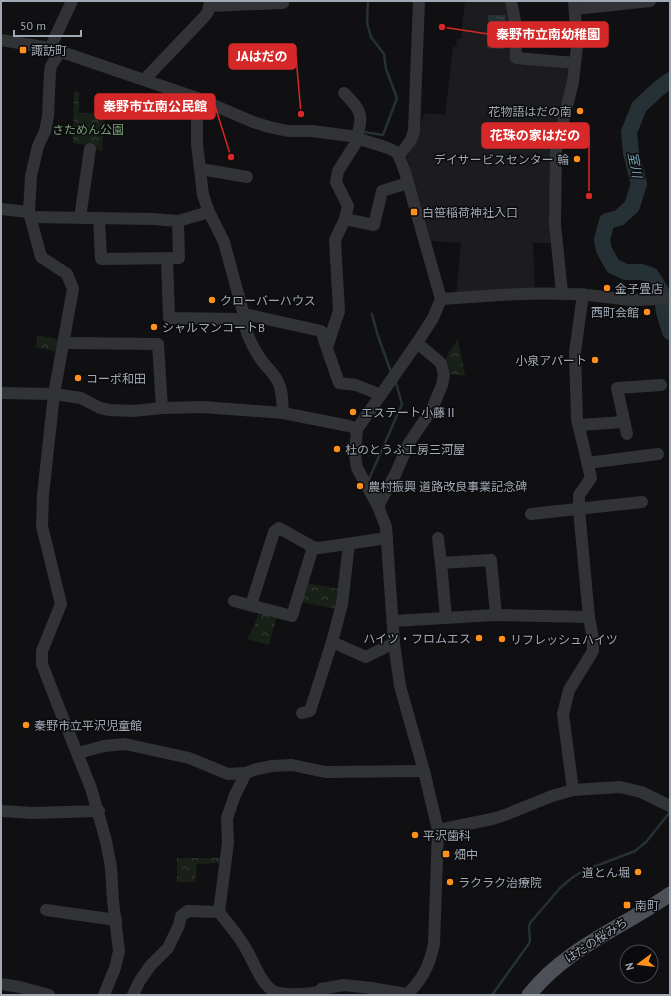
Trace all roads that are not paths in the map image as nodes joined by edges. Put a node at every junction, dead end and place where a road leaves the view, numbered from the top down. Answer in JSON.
{"nodes":[{"id":1,"x":72,"y":1,"type":"edge"},
{"id":2,"x":283,"y":1,"type":"edge"},
{"id":3,"x":419,"y":1,"type":"edge"},
{"id":4,"x":511,"y":1,"type":"edge"},
{"id":5,"x":650,"y":1,"type":"edge"},
{"id":6,"x":210,"y":4,"type":"edge"},
{"id":7,"x":574,"y":5,"type":"edge"},
{"id":8,"x":2,"y":43,"type":"edge"},
{"id":9,"x":55,"y":50,"type":"junction"},
{"id":10,"x":575,"y":63,"type":"junction"},
{"id":11,"x":144,"y":80,"type":"junction"},
{"id":12,"x":344,"y":93,"type":"dead end"},
{"id":13,"x":197,"y":98,"type":"junction"},
{"id":14,"x":358,"y":138,"type":"junction"},
{"id":15,"x":90,"y":149,"type":"dead end"},
{"id":16,"x":399,"y":156,"type":"junction"},
{"id":17,"x":201,"y":169,"type":"junction"},
{"id":18,"x":247,"y":177,"type":"dead end"},
{"id":19,"x":408,"y":183,"type":"junction"},
{"id":20,"x":1,"y":209,"type":"edge"},
{"id":21,"x":209,"y":212,"type":"junction"},
{"id":22,"x":29,"y":215,"type":"junction"},
{"id":23,"x":80,"y":218,"type":"junction"},
{"id":24,"x":99,"y":218,"type":"junction"},
{"id":25,"x":345,"y":219,"type":"junction"},
{"id":26,"x":178,"y":221,"type":"junction"},
{"id":27,"x":167,"y":258,"type":"junction"},
{"id":28,"x":562,"y":294,"type":"junction"},
{"id":29,"x":583,"y":294,"type":"junction"},
{"id":30,"x":670,"y":298,"type":"edge"},
{"id":31,"x":441,"y":299,"type":"junction"},
{"id":32,"x":243,"y":318,"type":"junction"},
{"id":33,"x":69,"y":343,"type":"dead end"},
{"id":34,"x":418,"y":343,"type":"junction"},
{"id":35,"x":327,"y":347,"type":"junction"},
{"id":36,"x":661,"y":385,"type":"dead end"},
{"id":37,"x":1,"y":393,"type":"edge"},
{"id":38,"x":54,"y":394,"type":"junction"},
{"id":39,"x":381,"y":396,"type":"junction"},
{"id":40,"x":162,"y":408,"type":"junction"},
{"id":41,"x":283,"y":413,"type":"junction"},
{"id":42,"x":624,"y":422,"type":"junction"},
{"id":43,"x":579,"y":425,"type":"junction"},
{"id":44,"x":357,"y":429,"type":"junction"},
{"id":45,"x":627,"y":434,"type":"dead end"},
{"id":46,"x":658,"y":454,"type":"dead end"},
{"id":47,"x":587,"y":463,"type":"junction"},
{"id":48,"x":642,"y":502,"type":"dead end"},
{"id":49,"x":378,"y":506,"type":"junction"},
{"id":50,"x":579,"y":510,"type":"junction"},
{"id":51,"x":531,"y":514,"type":"dead end"},
{"id":52,"x":387,"y":538,"type":"junction"},
{"id":53,"x":438,"y":538,"type":"dead end"},
{"id":54,"x":349,"y":544,"type":"junction"},
{"id":55,"x":313,"y":547,"type":"junction"},
{"id":56,"x":441,"y":563,"type":"junction"},
{"id":57,"x":234,"y":601,"type":"dead end"},
{"id":58,"x":251,"y":605,"type":"junction"},
{"id":59,"x":496,"y":615,"type":"junction"},
{"id":60,"x":446,"y":617,"type":"junction"},
{"id":61,"x":589,"y":617,"type":"junction"},
{"id":62,"x":393,"y":621,"type":"junction"},
{"id":63,"x":332,"y":642,"type":"junction"},
{"id":64,"x":394,"y":643,"type":"junction"},
{"id":65,"x":302,"y":713,"type":"dead end"},
{"id":66,"x":78,"y":752,"type":"junction"},
{"id":67,"x":424,"y":771,"type":"junction"},
{"id":68,"x":246,"y":773,"type":"junction"},
{"id":69,"x":573,"y":790,"type":"junction"},
{"id":70,"x":670,"y":806,"type":"edge"},
{"id":71,"x":1,"y":811,"type":"edge"},
{"id":72,"x":99,"y":812,"type":"junction"},
{"id":73,"x":438,"y":830,"type":"junction"},
{"id":74,"x":670,"y":894,"type":"edge"},
{"id":75,"x":46,"y":910,"type":"dead end"},
{"id":76,"x":219,"y":912,"type":"junction"},
{"id":77,"x":116,"y":920,"type":"junction"},
{"id":78,"x":1,"y":984,"type":"edge"},
{"id":79,"x":1,"y":992,"type":"edge"},
{"id":80,"x":34,"y":992,"type":"edge"},
{"id":81,"x":49,"y":995,"type":"edge"},
{"id":82,"x":104,"y":995,"type":"edge"},
{"id":83,"x":133,"y":995,"type":"edge"},
{"id":84,"x":407,"y":995,"type":"edge"},
{"id":85,"x":529,"y":995,"type":"edge"}],
"edges":[{"from":1,"to":9,"type":"street"},
{"from":2,"to":6,"type":"street"},
{"from":3,"to":16,"type":"street"},
{"from":4,"to":10,"type":"street"},
{"from":5,"to":7,"type":"street"},
{"from":6,"to":11,"type":"street"},
{"from":7,"to":10,"type":"street"},
{"from":8,"to":9,"type":"street"},
{"from":9,"to":11,"type":"street"},
{"from":9,"to":22,"type":"street"},
{"from":10,"to":28,"type":"street"},
{"from":11,"to":13,"type":"street"},
{"from":12,"to":14,"type":"street"},
{"from":13,"to":14,"type":"street"},
{"from":13,"to":17,"type":"street"},
{"from":14,"to":16,"type":"street"},
{"from":14,"to":25,"type":"street"},
{"from":15,"to":23,"type":"street"},
{"from":16,"to":19,"type":"street"},
{"from":17,"to":18,"type":"street"},
{"from":17,"to":21,"type":"street"},
{"from":19,"to":25,"type":"street"},
{"from":19,"to":31,"type":"street"},
{"from":20,"to":22,"type":"street"},
{"from":21,"to":26,"type":"street"},
{"from":21,"to":32,"type":"street"},
{"from":22,"to":23,"type":"street"},
{"from":22,"to":38,"type":"street"},
{"from":23,"to":24,"type":"street"},
{"from":24,"to":26,"type":"street"},
{"from":24,"to":27,"type":"street"},
{"from":25,"to":35,"type":"street"},
{"from":26,"to":27,"type":"street"},
{"from":27,"to":32,"type":"street"},
{"from":28,"to":29,"type":"street"},
{"from":28,"to":31,"type":"street"},
{"from":29,"to":30,"type":"street"},
{"from":29,"to":43,"type":"street"},
{"from":31,"to":34,"type":"street"},
{"from":32,"to":35,"type":"street"},
{"from":32,"to":41,"type":"street"},
{"from":33,"to":40,"type":"street"},
{"from":34,"to":39,"type":"street"},
{"from":34,"to":49,"type":"street"},
{"from":35,"to":39,"type":"street"},
{"from":36,"to":42,"type":"street"},
{"from":37,"to":38,"type":"street"},
{"from":38,"to":40,"type":"street"},
{"from":38,"to":66,"type":"street"},
{"from":39,"to":44,"type":"street"},
{"from":40,"to":41,"type":"street"},
{"from":41,"to":44,"type":"street"},
{"from":42,"to":43,"type":"street"},
{"from":42,"to":45,"type":"street"},
{"from":43,"to":47,"type":"street"},
{"from":44,"to":49,"type":"street"},
{"from":46,"to":47,"type":"street"},
{"from":47,"to":50,"type":"street"},
{"from":48,"to":50,"type":"street"},
{"from":49,"to":52,"type":"street"},
{"from":50,"to":51,"type":"street"},
{"from":50,"to":61,"type":"street"},
{"from":52,"to":54,"type":"street"},
{"from":52,"to":62,"type":"street"},
{"from":53,"to":56,"type":"street"},
{"from":54,"to":55,"type":"street"},
{"from":54,"to":63,"type":"street"},
{"from":55,"to":58,"type":"street"},
{"from":55,"to":58,"type":"street"},
{"from":56,"to":59,"type":"street"},
{"from":56,"to":60,"type":"street"},
{"from":57,"to":58,"type":"street"},
{"from":59,"to":60,"type":"street"},
{"from":59,"to":61,"type":"street"},
{"from":60,"to":62,"type":"street"},
{"from":61,"to":69,"type":"street"},
{"from":62,"to":64,"type":"street"},
{"from":63,"to":64,"type":"street"},
{"from":63,"to":65,"type":"street"},
{"from":64,"to":67,"type":"street"},
{"from":66,"to":68,"type":"street"},
{"from":66,"to":72,"type":"street"},
{"from":67,"to":68,"type":"street"},
{"from":67,"to":73,"type":"street"},
{"from":68,"to":76,"type":"street"},
{"from":69,"to":70,"type":"street"},
{"from":69,"to":73,"type":"street"},
{"from":71,"to":72,"type":"street"},
{"from":72,"to":77,"type":"street"},
{"from":73,"to":84,"type":"street"},
{"from":74,"to":85,"type":"main road","name":"はだの桜みち"},
{"from":75,"to":77,"type":"street"},
{"from":76,"to":83,"type":"street"},
{"from":76,"to":84,"type":"street"},
{"from":77,"to":82,"type":"street"},
{"from":78,"to":79,"type":"street"},
{"from":78,"to":80,"type":"street"},
{"from":80,"to":81,"type":"street"}]}
